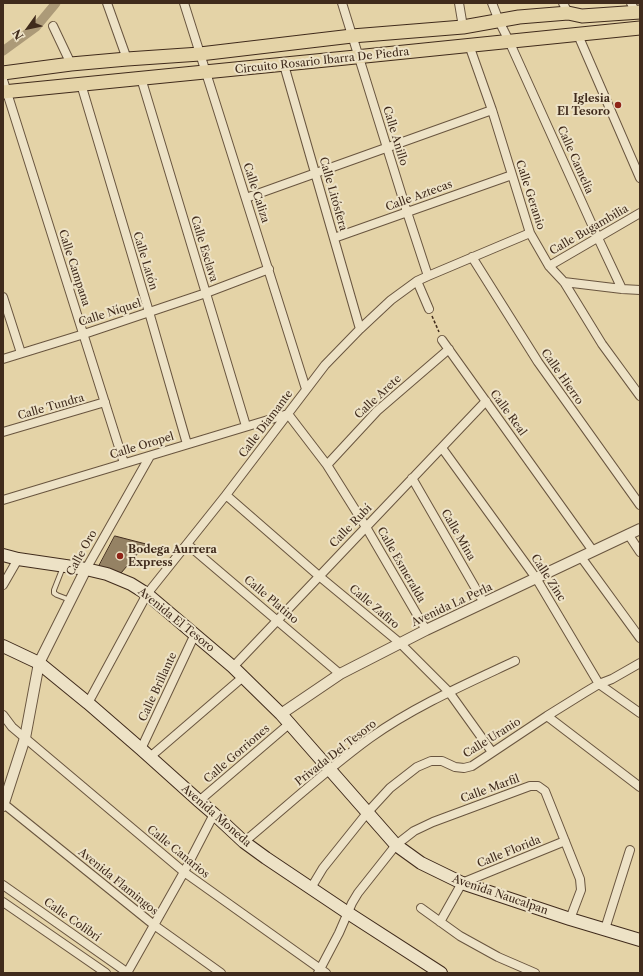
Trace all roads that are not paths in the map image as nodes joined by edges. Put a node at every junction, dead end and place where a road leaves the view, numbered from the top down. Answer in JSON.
{"nodes":[{"id":1,"x":107,"y":3,"type":"edge"},
{"id":2,"x":184,"y":3,"type":"edge"},
{"id":3,"x":342,"y":3,"type":"edge"},
{"id":4,"x":459,"y":3,"type":"edge"},
{"id":5,"x":492,"y":3,"type":"edge"},
{"id":6,"x":565,"y":8,"type":"edge"},
{"id":7,"x":635,"y":9,"type":"edge"},
{"id":8,"x":498,"y":21,"type":"junction"},
{"id":9,"x":53,"y":26,"type":"dead end"},
{"id":10,"x":463,"y":27,"type":"junction"},
{"id":11,"x":640,"y":28,"type":"edge"},
{"id":12,"x":578,"y":35,"type":"junction"},
{"id":13,"x":352,"y":36,"type":"junction"},
{"id":14,"x":509,"y":41,"type":"junction"},
{"id":15,"x":469,"y":45,"type":"junction"},
{"id":16,"x":200,"y":54,"type":"junction"},
{"id":17,"x":358,"y":57,"type":"junction"},
{"id":18,"x":127,"y":59,"type":"junction"},
{"id":19,"x":71,"y":64,"type":"junction"},
{"id":20,"x":284,"y":64,"type":"junction"},
{"id":21,"x":205,"y":72,"type":"junction"},
{"id":22,"x":3,"y":73,"type":"edge"},
{"id":23,"x":141,"y":78,"type":"junction"},
{"id":24,"x":81,"y":84,"type":"junction"},
{"id":25,"x":4,"y":88,"type":"edge"},
{"id":26,"x":492,"y":110,"type":"junction"},
{"id":27,"x":387,"y":147,"type":"junction"},
{"id":28,"x":315,"y":173,"type":"junction"},
{"id":29,"x":512,"y":175,"type":"junction"},
{"id":30,"x":640,"y":178,"type":"edge"},
{"id":31,"x":246,"y":198,"type":"junction"},
{"id":32,"x":407,"y":212,"type":"junction"},
{"id":33,"x":640,"y":213,"type":"edge"},
{"id":34,"x":530,"y":233,"type":"junction"},
{"id":35,"x":334,"y":238,"type":"junction"},
{"id":36,"x":598,"y":238,"type":"junction"},
{"id":37,"x":472,"y":257,"type":"junction"},
{"id":38,"x":549,"y":266,"type":"junction"},
{"id":39,"x":269,"y":269,"type":"junction"},
{"id":40,"x":428,"y":276,"type":"junction"},
{"id":41,"x":417,"y":281,"type":"junction"},
{"id":42,"x":564,"y":282,"type":"junction"},
{"id":43,"x":622,"y":289,"type":"junction"},
{"id":44,"x":640,"y":290,"type":"edge"},
{"id":45,"x":206,"y":294,"type":"junction"},
{"id":46,"x":3,"y":297,"type":"edge"},
{"id":47,"x":429,"y":309,"type":"road end"},
{"id":48,"x":149,"y":312,"type":"junction"},
{"id":49,"x":360,"y":329,"type":"junction"},
{"id":50,"x":84,"y":334,"type":"junction"},
{"id":51,"x":442,"y":340,"type":"road end"},
{"id":52,"x":448,"y":349,"type":"junction"},
{"id":53,"x":21,"y":353,"type":"junction"},
{"id":54,"x":3,"y":359,"type":"edge"},
{"id":55,"x":306,"y":389,"type":"junction"},
{"id":56,"x":640,"y":396,"type":"edge"},
{"id":57,"x":486,"y":401,"type":"junction"},
{"id":58,"x":105,"y":402,"type":"junction"},
{"id":59,"x":288,"y":414,"type":"junction"},
{"id":60,"x":246,"y":426,"type":"junction"},
{"id":61,"x":3,"y":432,"type":"edge"},
{"id":62,"x":187,"y":444,"type":"junction"},
{"id":63,"x":442,"y":448,"type":"junction"},
{"id":64,"x":150,"y":456,"type":"junction"},
{"id":65,"x":124,"y":463,"type":"junction"},
{"id":66,"x":327,"y":465,"type":"junction"},
{"id":67,"x":412,"y":478,"type":"junction"},
{"id":68,"x":226,"y":495,"type":"junction"},
{"id":69,"x":3,"y":500,"type":"edge"},
{"id":70,"x":640,"y":505,"type":"edge"},
{"id":71,"x":366,"y":527,"type":"junction"},
{"id":72,"x":640,"y":528,"type":"edge"},
{"id":73,"x":628,"y":534,"type":"junction"},
{"id":74,"x":188,"y":544,"type":"junction"},
{"id":75,"x":593,"y":551,"type":"junction"},
{"id":76,"x":640,"y":552,"type":"edge"},
{"id":77,"x":3,"y":555,"type":"edge"},
{"id":78,"x":581,"y":557,"type":"junction"},
{"id":79,"x":18,"y":559,"type":"junction"},
{"id":80,"x":64,"y":566,"type":"junction"},
{"id":81,"x":86,"y":569,"type":"junction"},
{"id":82,"x":320,"y":576,"type":"junction"},
{"id":83,"x":536,"y":578,"type":"junction"},
{"id":84,"x":3,"y":585,"type":"edge"},
{"id":85,"x":147,"y":594,"type":"junction"},
{"id":86,"x":71,"y":600,"type":"junction"},
{"id":87,"x":484,"y":603,"type":"junction"},
{"id":88,"x":278,"y":620,"type":"junction"},
{"id":89,"x":426,"y":630,"type":"junction"},
{"id":90,"x":195,"y":634,"type":"junction"},
{"id":91,"x":640,"y":638,"type":"edge"},
{"id":92,"x":400,"y":643,"type":"junction"},
{"id":93,"x":3,"y":646,"type":"edge"},
{"id":94,"x":515,"y":661,"type":"dead end"},
{"id":95,"x":38,"y":663,"type":"junction"},
{"id":96,"x":640,"y":663,"type":"edge"},
{"id":97,"x":233,"y":667,"type":"junction"},
{"id":98,"x":632,"y":667,"type":"junction"},
{"id":99,"x":640,"y":673,"type":"edge"},
{"id":100,"x":340,"y":674,"type":"junction"},
{"id":101,"x":243,"y":677,"type":"junction"},
{"id":102,"x":599,"y":684,"type":"junction"},
{"id":103,"x":449,"y":692,"type":"junction"},
{"id":104,"x":88,"y":703,"type":"junction"},
{"id":105,"x":640,"y":713,"type":"edge"},
{"id":106,"x":281,"y":714,"type":"junction"},
{"id":107,"x":3,"y":715,"type":"edge"},
{"id":108,"x":547,"y":716,"type":"junction"},
{"id":109,"x":289,"y":724,"type":"junction"},
{"id":110,"x":25,"y":738,"type":"junction"},
{"id":111,"x":141,"y":749,"type":"junction"},
{"id":112,"x":492,"y":752,"type":"junction"},
{"id":113,"x":150,"y":757,"type":"junction"},
{"id":114,"x":330,"y":770,"type":"junction"},
{"id":115,"x":640,"y":787,"type":"edge"},
{"id":116,"x":199,"y":801,"type":"junction"},
{"id":117,"x":3,"y":805,"type":"edge"},
{"id":118,"x":367,"y":813,"type":"junction"},
{"id":119,"x":214,"y":814,"type":"junction"},
{"id":120,"x":564,"y":841,"type":"junction"},
{"id":121,"x":244,"y":842,"type":"junction"},
{"id":122,"x":396,"y":845,"type":"junction"},
{"id":123,"x":630,"y":850,"type":"dead end"},
{"id":124,"x":184,"y":872,"type":"junction"},
{"id":125,"x":462,"y":883,"type":"junction"},
{"id":126,"x":3,"y":885,"type":"edge"},
{"id":127,"x":311,"y":888,"type":"junction"},
{"id":128,"x":3,"y":902,"type":"edge"},
{"id":129,"x":421,"y":908,"type":"dead end"},
{"id":130,"x":348,"y":913,"type":"junction"},
{"id":131,"x":570,"y":919,"type":"junction"},
{"id":132,"x":440,"y":922,"type":"junction"},
{"id":133,"x":154,"y":925,"type":"junction"},
{"id":134,"x":605,"y":929,"type":"junction"},
{"id":135,"x":640,"y":940,"type":"edge"},
{"id":136,"x":321,"y":972,"type":"edge"},
{"id":137,"x":106,"y":973,"type":"edge"},
{"id":138,"x":128,"y":973,"type":"edge"},
{"id":139,"x":221,"y":973,"type":"edge"},
{"id":140,"x":441,"y":973,"type":"edge"},
{"id":141,"x":535,"y":973,"type":"edge"}],
"edges":[{"from":1,"to":18,"type":"street"},
{"from":2,"to":16,"type":"street","name":"Calle Caliza"},
{"from":3,"to":13,"type":"street","name":"Calle Anillo"},
{"from":4,"to":10,"type":"street"},
{"from":5,"to":8,"type":"street","name":"Calle Camelia"},
{"from":6,"to":7,"type":"main road"},
{"from":6,"to":8,"type":"main road"},
{"from":8,"to":10,"type":"main road"},
{"from":8,"to":14,"type":"street","name":"Calle Camelia"},
{"from":9,"to":19,"type":"street"},
{"from":10,"to":13,"type":"main road"},
{"from":11,"to":12,"type":"main road","name":"Circuito Rosario Ibarra De Piedra"},
{"from":12,"to":14,"type":"main road","name":"Circuito Rosario Ibarra De Piedra"},
{"from":12,"to":30,"type":"street"},
{"from":13,"to":16,"type":"main road"},
{"from":13,"to":17,"type":"street","name":"Calle Anillo"},
{"from":14,"to":15,"type":"main road","name":"Circuito Rosario Ibarra De Piedra"},
{"from":14,"to":36,"type":"street","name":"Calle Camelia"},
{"from":15,"to":17,"type":"main road","name":"Circuito Rosario Ibarra De Piedra"},
{"from":15,"to":26,"type":"street","name":"Calle Geranio"},
{"from":16,"to":18,"type":"main road"},
{"from":16,"to":21,"type":"street","name":"Calle Caliza"},
{"from":17,"to":20,"type":"main road","name":"Circuito Rosario Ibarra De Piedra"},
{"from":17,"to":27,"type":"street","name":"Calle Anillo"},
{"from":18,"to":19,"type":"main road"},
{"from":19,"to":22,"type":"main road"},
{"from":20,"to":21,"type":"main road","name":"Circuito Rosario Ibarra De Piedra"},
{"from":20,"to":28,"type":"street","name":"Calle Litósfera"},
{"from":21,"to":23,"type":"main road","name":"Circuito Rosario Ibarra De Piedra"},
{"from":21,"to":31,"type":"street","name":"Calle Caliza"},
{"from":23,"to":24,"type":"main road","name":"Circuito Rosario Ibarra De Piedra"},
{"from":23,"to":45,"type":"street","name":"Calle Esclava"},
{"from":24,"to":25,"type":"main road","name":"Circuito Rosario Ibarra De Piedra"},
{"from":24,"to":48,"type":"street","name":"Calle Latón"},
{"from":25,"to":50,"type":"street","name":"Calle Campana"},
{"from":26,"to":27,"type":"street"},
{"from":26,"to":29,"type":"street","name":"Calle Geranio"},
{"from":27,"to":28,"type":"street"},
{"from":27,"to":32,"type":"street","name":"Calle Anillo"},
{"from":28,"to":31,"type":"street"},
{"from":28,"to":35,"type":"street","name":"Calle Litósfera"},
{"from":29,"to":32,"type":"street","name":"Calle Aztecas"},
{"from":29,"to":34,"type":"street","name":"Calle Geranio"},
{"from":31,"to":39,"type":"street","name":"Calle Caliza"},
{"from":32,"to":35,"type":"street","name":"Calle Aztecas"},
{"from":32,"to":40,"type":"street","name":"Calle Anillo"},
{"from":33,"to":36,"type":"street","name":"Calle Bugambilia"},
{"from":34,"to":37,"type":"street","name":"Calle Diamante"},
{"from":34,"to":38,"type":"street","name":"Calle Geranio"},
{"from":35,"to":49,"type":"street","name":"Calle Litósfera"},
{"from":36,"to":38,"type":"street","name":"Calle Bugambilia"},
{"from":36,"to":43,"type":"street","name":"Calle Camelia"},
{"from":37,"to":40,"type":"street","name":"Calle Diamante"},
{"from":37,"to":70,"type":"street","name":"Calle Hierro"},
{"from":38,"to":42,"type":"street","name":"Calle Geranio"},
{"from":39,"to":45,"type":"street","name":"Calle Níquel"},
{"from":39,"to":55,"type":"street","name":"Calle Caliza"},
{"from":40,"to":41,"type":"street","name":"Calle Diamante"},
{"from":41,"to":47,"type":"street"},
{"from":41,"to":49,"type":"street","name":"Calle Diamante"},
{"from":42,"to":43,"type":"street"},
{"from":42,"to":56,"type":"street","name":"Calle Geranio"},
{"from":43,"to":44,"type":"street"},
{"from":45,"to":48,"type":"street","name":"Calle Níquel"},
{"from":45,"to":60,"type":"street","name":"Calle Esclava"},
{"from":46,"to":53,"type":"street"},
{"from":48,"to":50,"type":"street","name":"Calle Níquel"},
{"from":48,"to":62,"type":"street","name":"Calle Latón"},
{"from":49,"to":55,"type":"street","name":"Calle Diamante"},
{"from":50,"to":53,"type":"street","name":"Calle Níquel"},
{"from":50,"to":58,"type":"street","name":"Calle Campana"},
{"from":51,"to":52,"type":"street","name":"Calle Real"},
{"from":52,"to":57,"type":"street","name":"Calle Real"},
{"from":52,"to":66,"type":"street","name":"Calle Arete"},
{"from":53,"to":54,"type":"street","name":"Calle Níquel"},
{"from":55,"to":59,"type":"street","name":"Calle Diamante"},
{"from":57,"to":63,"type":"street","name":"Calle Rubí"},
{"from":57,"to":75,"type":"street","name":"Calle Real"},
{"from":58,"to":61,"type":"street","name":"Calle Tundra"},
{"from":58,"to":65,"type":"street","name":"Calle Campana"},
{"from":59,"to":60,"type":"street","name":"Calle Oropel"},
{"from":59,"to":66,"type":"street","name":"Calle Esmeralda"},
{"from":59,"to":68,"type":"street","name":"Calle Diamante"},
{"from":60,"to":62,"type":"street","name":"Calle Oropel"},
{"from":62,"to":64,"type":"street","name":"Calle Oropel"},
{"from":63,"to":67,"type":"street","name":"Calle Rubí"},
{"from":63,"to":83,"type":"street","name":"Calle Zinc"},
{"from":64,"to":65,"type":"street","name":"Calle Oropel"},
{"from":64,"to":81,"type":"street","name":"Calle Oro"},
{"from":65,"to":69,"type":"street","name":"Calle Oropel"},
{"from":66,"to":71,"type":"street","name":"Calle Esmeralda"},
{"from":67,"to":71,"type":"street","name":"Calle Rubí"},
{"from":67,"to":87,"type":"street","name":"Calle Mina"},
{"from":68,"to":74,"type":"street","name":"Calle Diamante"},
{"from":68,"to":82,"type":"street","name":"Calle Zafiro"},
{"from":71,"to":82,"type":"street","name":"Calle Rubí"},
{"from":71,"to":89,"type":"street","name":"Calle Esmeralda"},
{"from":72,"to":73,"type":"street","name":"Avenida La Perla"},
{"from":73,"to":75,"type":"street","name":"Avenida La Perla"},
{"from":73,"to":76,"type":"street"},
{"from":74,"to":85,"type":"street","name":"Calle Diamante"},
{"from":74,"to":88,"type":"street","name":"Calle Platino"},
{"from":75,"to":78,"type":"street","name":"Avenida La Perla"},
{"from":77,"to":79,"type":"main road","name":"Avenida El Tesoro"},
{"from":78,"to":83,"type":"street","name":"Avenida La Perla"},
{"from":78,"to":91,"type":"street"},
{"from":79,"to":80,"type":"main road","name":"Avenida El Tesoro"},
{"from":79,"to":84,"type":"street"},
{"from":80,"to":81,"type":"main road","name":"Avenida El Tesoro"},
{"from":80,"to":86,"type":"lane"},
{"from":81,"to":85,"type":"main road","name":"Avenida El Tesoro"},
{"from":81,"to":86,"type":"street","name":"Calle Oro"},
{"from":82,"to":88,"type":"street","name":"Calle Rubí"},
{"from":82,"to":92,"type":"street","name":"Calle Zafiro"},
{"from":83,"to":87,"type":"street","name":"Avenida La Perla"},
{"from":83,"to":102,"type":"street","name":"Calle Zinc"},
{"from":85,"to":90,"type":"main road","name":"Avenida El Tesoro"},
{"from":85,"to":104,"type":"street","name":"Calle Diamante"},
{"from":86,"to":95,"type":"street","name":"Calle Oro"},
{"from":87,"to":89,"type":"street","name":"Avenida La Perla"},
{"from":88,"to":97,"type":"street","name":"Calle Rubí"},
{"from":88,"to":100,"type":"street","name":"Calle Platino"},
{"from":89,"to":92,"type":"street","name":"Avenida La Perla"},
{"from":90,"to":97,"type":"main road","name":"Avenida El Tesoro"},
{"from":90,"to":111,"type":"street","name":"Calle Brillante"},
{"from":92,"to":100,"type":"street","name":"Avenida La Perla"},
{"from":92,"to":103,"type":"street","name":"Calle Zafiro"},
{"from":93,"to":95,"type":"main road","name":"Avenida Moneda"},
{"from":94,"to":103,"type":"street","name":"Privada Del Tesoro"},
{"from":95,"to":104,"type":"main road","name":"Avenida Moneda"},
{"from":95,"to":110,"type":"street","name":"Calle Oro"},
{"from":96,"to":98,"type":"street","name":"Calle Uranio"},
{"from":97,"to":101,"type":"main road","name":"Avenida El Tesoro"},
{"from":98,"to":99,"type":"street"},
{"from":98,"to":102,"type":"street","name":"Calle Uranio"},
{"from":100,"to":106,"type":"street","name":"Avenida La Perla"},
{"from":101,"to":106,"type":"main road","name":"Avenida El Tesoro"},
{"from":101,"to":113,"type":"street"},
{"from":102,"to":105,"type":"street","name":"Calle Zinc"},
{"from":102,"to":108,"type":"street","name":"Calle Uranio"},
{"from":103,"to":112,"type":"street","name":"Calle Zafiro"},
{"from":103,"to":114,"type":"street","name":"Privada Del Tesoro"},
{"from":104,"to":111,"type":"main road","name":"Avenida Moneda"},
{"from":106,"to":109,"type":"main road","name":"Avenida Naucalpan"},
{"from":107,"to":110,"type":"street","name":"Calle Canarios"},
{"from":108,"to":112,"type":"street","name":"Calle Uranio"},
{"from":108,"to":115,"type":"street"},
{"from":109,"to":114,"type":"main road","name":"Avenida Naucalpan"},
{"from":109,"to":116,"type":"street","name":"Calle Gorriones"},
{"from":110,"to":117,"type":"street","name":"Calle Oro"},
{"from":110,"to":124,"type":"street","name":"Calle Canarios"},
{"from":111,"to":113,"type":"main road","name":"Avenida Moneda"},
{"from":112,"to":118,"type":"street","name":"Calle Uranio"},
{"from":113,"to":116,"type":"main road","name":"Avenida Moneda"},
{"from":114,"to":118,"type":"main road","name":"Avenida Naucalpan"},
{"from":114,"to":121,"type":"street","name":"Privada Del Tesoro"},
{"from":116,"to":119,"type":"main road","name":"Avenida Moneda"},
{"from":117,"to":133,"type":"street","name":"Avenida Flamingos"},
{"from":118,"to":122,"type":"main road","name":"Avenida Naucalpan"},
{"from":118,"to":127,"type":"street","name":"Calle Uranio"},
{"from":119,"to":121,"type":"main road","name":"Avenida Moneda"},
{"from":119,"to":124,"type":"street"},
{"from":120,"to":122,"type":"street","name":"Calle Marfil"},
{"from":120,"to":125,"type":"street","name":"Calle Florida"},
{"from":120,"to":131,"type":"street","name":"Calle Marfil"},
{"from":121,"to":127,"type":"main road","name":"Avenida Moneda"},
{"from":122,"to":125,"type":"main road","name":"Avenida Naucalpan"},
{"from":122,"to":130,"type":"street","name":"Calle Marfil"},
{"from":123,"to":134,"type":"street"},
{"from":124,"to":133,"type":"street"},
{"from":124,"to":136,"type":"street","name":"Calle Canarios"},
{"from":125,"to":131,"type":"main road","name":"Avenida Naucalpan"},
{"from":125,"to":132,"type":"street"},
{"from":126,"to":138,"type":"street","name":"Calle Colibrí"},
{"from":127,"to":130,"type":"main road","name":"Avenida Moneda"},
{"from":128,"to":137,"type":"street"},
{"from":129,"to":132,"type":"street"},
{"from":130,"to":136,"type":"street","name":"Calle Marfil"},
{"from":130,"to":140,"type":"main road","name":"Avenida Moneda"},
{"from":131,"to":134,"type":"main road","name":"Avenida Naucalpan"},
{"from":132,"to":141,"type":"street"},
{"from":133,"to":138,"type":"street"},
{"from":133,"to":139,"type":"street","name":"Avenida Flamingos"},
{"from":134,"to":135,"type":"main road","name":"Avenida Naucalpan"}]}
